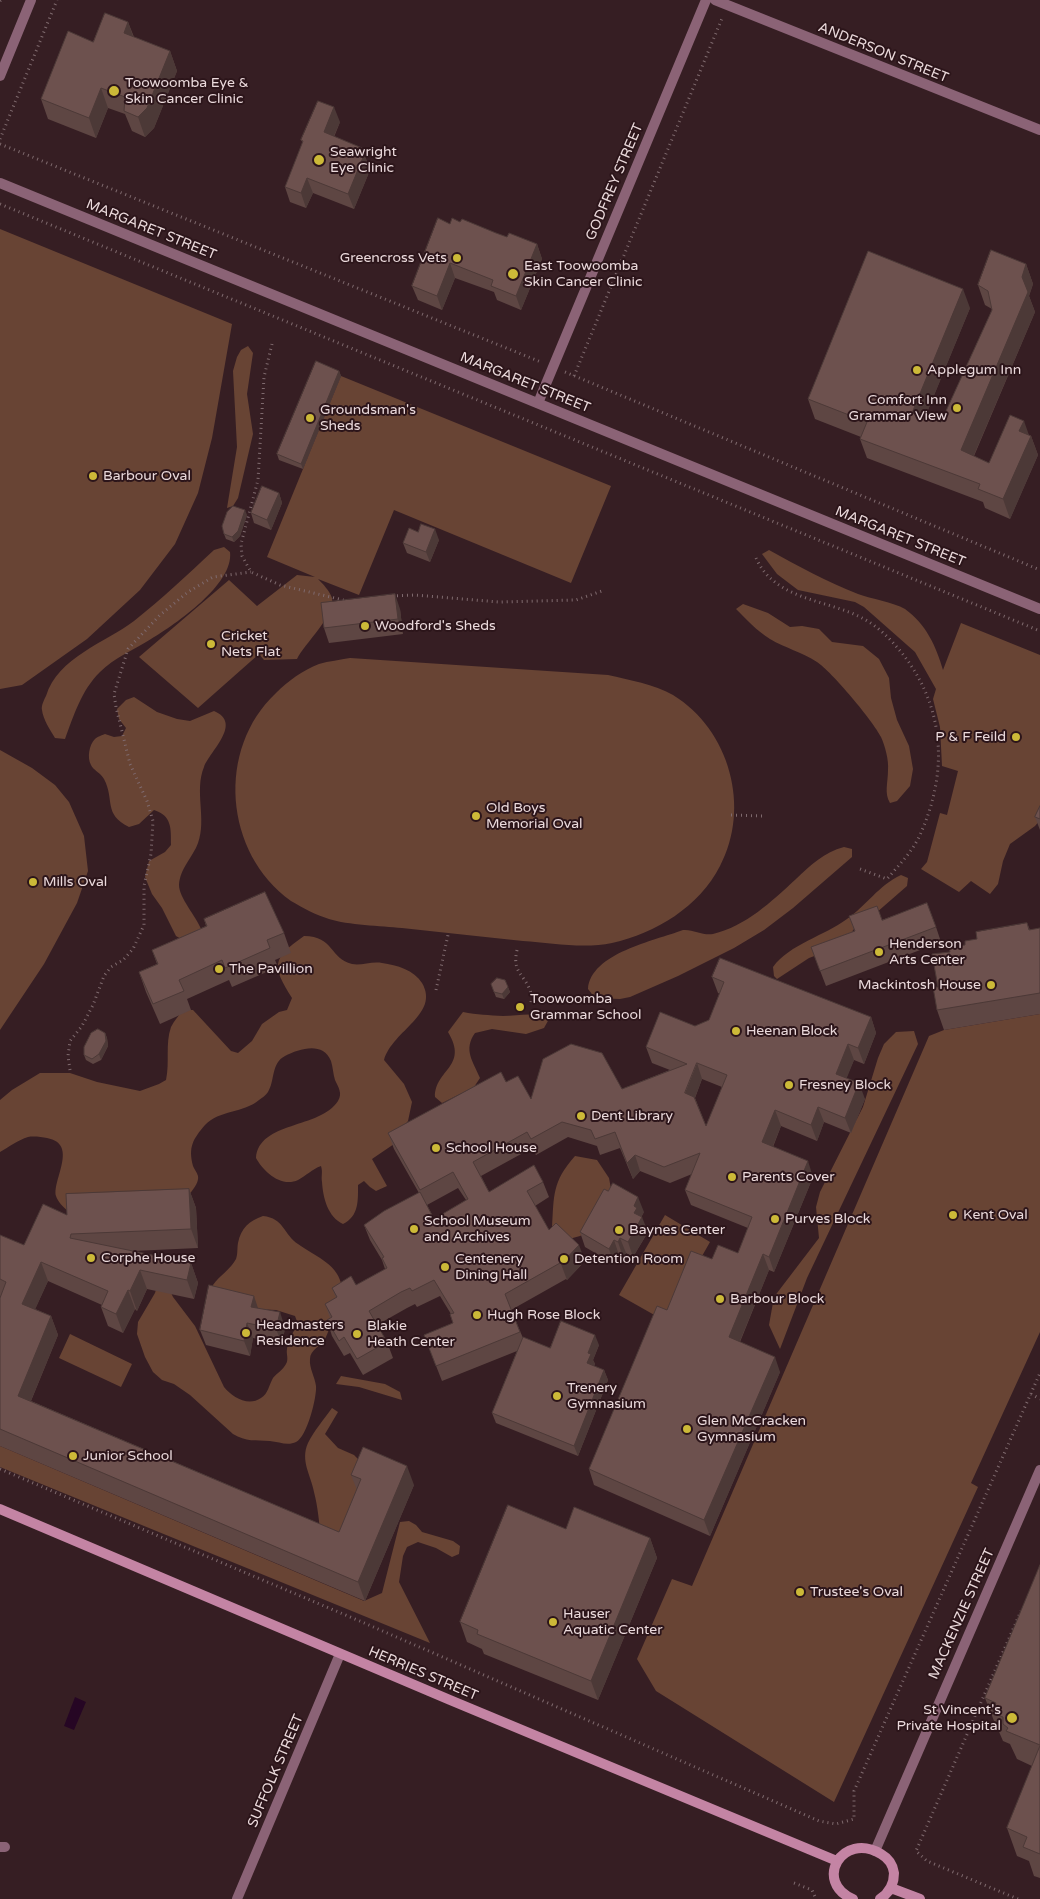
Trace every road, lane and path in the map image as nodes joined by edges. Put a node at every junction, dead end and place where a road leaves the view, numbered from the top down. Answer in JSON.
{"nodes":[{"id":1,"x":31,"y":0,"type":"edge"},
{"id":2,"x":56,"y":0,"type":"edge"},
{"id":3,"x":706,"y":0,"type":"edge"},
{"id":4,"x":715,"y":0,"type":"edge"},
{"id":5,"x":728,"y":5,"type":"junction"},
{"id":6,"x":0,"y":76,"type":"edge"},
{"id":7,"x":1040,"y":130,"type":"edge"},
{"id":8,"x":0,"y":139,"type":"edge"},
{"id":9,"x":0,"y":144,"type":"edge"},
{"id":10,"x":0,"y":183,"type":"edge"},
{"id":11,"x":0,"y":204,"type":"edge"},
{"id":12,"x":272,"y":344,"type":"dead end"},
{"id":13,"x":553,"y":367,"type":"junction"},
{"id":14,"x":574,"y":376,"type":"junction"},
{"id":15,"x":538,"y":403,"type":"junction"},
{"id":16,"x":756,"y":558,"type":"dead end"},
{"id":17,"x":1040,"y":570,"type":"edge"},
{"id":18,"x":250,"y":572,"type":"junction"},
{"id":19,"x":602,"y":591,"type":"dead end"},
{"id":20,"x":384,"y":596,"type":"edge"},
{"id":21,"x":348,"y":601,"type":"edge"},
{"id":22,"x":1040,"y":609,"type":"edge"},
{"id":23,"x":1040,"y":631,"type":"edge"},
{"id":24,"x":731,"y":815,"type":"dead end"},
{"id":25,"x":763,"y":816,"type":"dead end"},
{"id":26,"x":860,"y":869,"type":"dead end"},
{"id":27,"x":448,"y":936,"type":"dead end"},
{"id":28,"x":517,"y":950,"type":"dead end"},
{"id":29,"x":436,"y":990,"type":"dead end"},
{"id":30,"x":531,"y":1006,"type":"dead end"},
{"id":31,"x":70,"y":1070,"type":"dead end"},
{"id":32,"x":1040,"y":1373,"type":"edge"},
{"id":33,"x":1031,"y":1394,"type":"junction"},
{"id":34,"x":1040,"y":1399,"type":"edge"},
{"id":35,"x":0,"y":1469,"type":"edge"},
{"id":36,"x":1040,"y":1470,"type":"edge"},
{"id":37,"x":0,"y":1510,"type":"edge"},
{"id":38,"x":1024,"y":1603,"type":"edge"},
{"id":39,"x":340,"y":1654,"type":"junction"},
{"id":40,"x":875,"y":1851,"type":"junction"},
{"id":41,"x":837,"y":1861,"type":"junction"},
{"id":42,"x":794,"y":1883,"type":"dead end"},
{"id":43,"x":892,"y":1888,"type":"junction"},
{"id":44,"x":237,"y":1899,"type":"edge"},
{"id":45,"x":816,"y":1899,"type":"edge"},
{"id":46,"x":853,"y":1899,"type":"edge"},
{"id":47,"x":880,"y":1899,"type":"edge"},
{"id":48,"x":920,"y":1899,"type":"edge"},
{"id":49,"x":1018,"y":1899,"type":"edge"}],
"edges":[{"from":1,"to":6,"type":"street"},
{"from":2,"to":8,"type":"path"},
{"from":3,"to":13,"type":"street","name":"GODFREY STREET"},
{"from":4,"to":5,"type":"street","name":"ANDERSON STREET"},
{"from":5,"to":7,"type":"street","name":"ANDERSON STREET"},
{"from":5,"to":14,"type":"path"},
{"from":9,"to":13,"type":"path"},
{"from":10,"to":15,"type":"street","name":"MARGARET STREET"},
{"from":11,"to":23,"type":"path"},
{"from":12,"to":18,"type":"path"},
{"from":13,"to":14,"type":"path"},
{"from":13,"to":15,"type":"street","name":"GODFREY STREET"},
{"from":14,"to":17,"type":"path"},
{"from":15,"to":22,"type":"street","name":"MARGARET STREET"},
{"from":16,"to":26,"type":"path"},
{"from":18,"to":21,"type":"path"},
{"from":18,"to":31,"type":"path"},
{"from":19,"to":20,"type":"path"},
{"from":24,"to":25,"type":"path"},
{"from":27,"to":29,"type":"path"},
{"from":28,"to":30,"type":"path"},
{"from":32,"to":33,"type":"path"},
{"from":33,"to":34,"type":"path"},
{"from":33,"to":35,"type":"path"},
{"from":36,"to":40,"type":"street","name":"MACKENZIE STREET"},
{"from":37,"to":39,"type":"main road","name":"HERRIES STREET"},
{"from":38,"to":49,"type":"path"},
{"from":39,"to":41,"type":"main road","name":"HERRIES STREET"},
{"from":39,"to":44,"type":"street","name":"SUFFOLK STREET"},
{"from":40,"to":41,"type":"main road"},
{"from":40,"to":43,"type":"main road"},
{"from":41,"to":46,"type":"main road"},
{"from":42,"to":45,"type":"path"},
{"from":43,"to":47,"type":"main road"},
{"from":43,"to":48,"type":"main road"}]}
